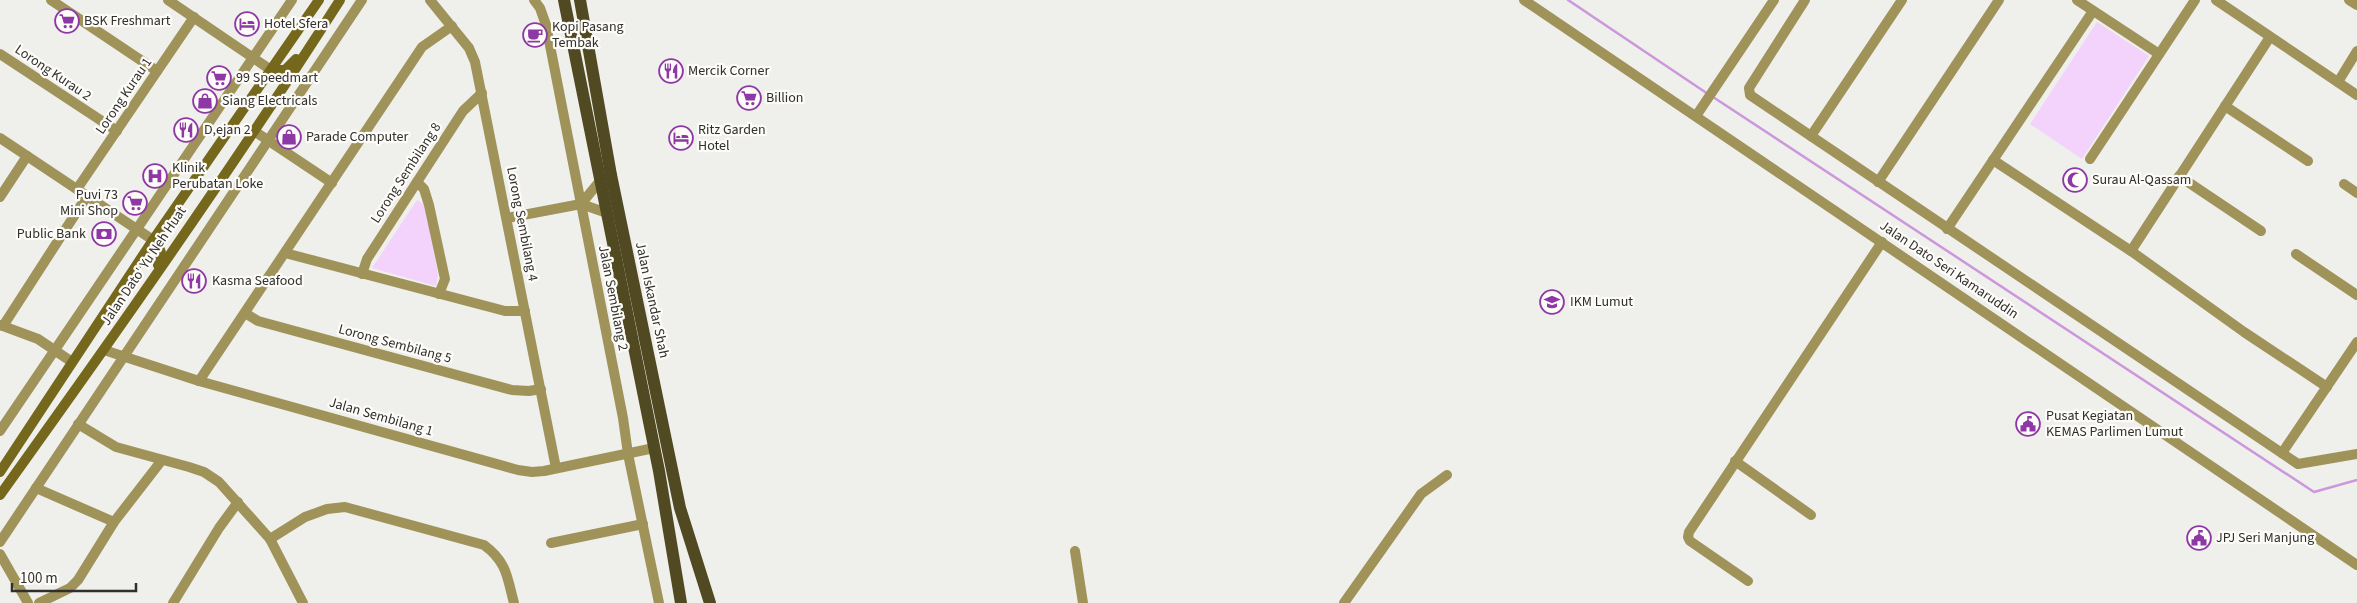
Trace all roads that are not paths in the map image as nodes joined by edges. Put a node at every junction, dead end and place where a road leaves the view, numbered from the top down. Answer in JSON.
{"nodes":[{"id":1,"x":51,"y":0,"type":"edge"},
{"id":2,"x":168,"y":0,"type":"edge"},
{"id":3,"x":292,"y":0,"type":"edge"},
{"id":4,"x":319,"y":0,"type":"edge"},
{"id":5,"x":340,"y":0,"type":"edge"},
{"id":6,"x":362,"y":0,"type":"edge"},
{"id":7,"x":430,"y":0,"type":"edge"},
{"id":8,"x":534,"y":0,"type":"edge"},
{"id":9,"x":564,"y":0,"type":"edge"},
{"id":10,"x":580,"y":0,"type":"edge"},
{"id":11,"x":1524,"y":0,"type":"edge"},
{"id":12,"x":1774,"y":0,"type":"edge"},
{"id":13,"x":1805,"y":0,"type":"edge"},
{"id":14,"x":1902,"y":0,"type":"edge"},
{"id":15,"x":1999,"y":0,"type":"edge"},
{"id":16,"x":2077,"y":0,"type":"edge"},
{"id":17,"x":2195,"y":0,"type":"edge"},
{"id":18,"x":2216,"y":0,"type":"edge"},
{"id":19,"x":2349,"y":0,"type":"edge"},
{"id":20,"x":2357,"y":5,"type":"edge"},
{"id":21,"x":2093,"y":11,"type":"junction"},
{"id":22,"x":194,"y":17,"type":"junction"},
{"id":23,"x":452,"y":26,"type":"junction"},
{"id":24,"x":319,"y":32,"type":"junction"},
{"id":25,"x":2270,"y":37,"type":"junction"},
{"id":26,"x":2357,"y":51,"type":"edge"},
{"id":27,"x":0,"y":54,"type":"edge"},
{"id":28,"x":2159,"y":54,"type":"junction"},
{"id":29,"x":255,"y":57,"type":"junction"},
{"id":30,"x":271,"y":70,"type":"junction"},
{"id":31,"x":157,"y":71,"type":"junction"},
{"id":32,"x":2338,"y":82,"type":"junction"},
{"id":33,"x":482,"y":93,"type":"junction"},
{"id":34,"x":2357,"y":95,"type":"edge"},
{"id":35,"x":2225,"y":106,"type":"junction"},
{"id":36,"x":1696,"y":116,"type":"junction"},
{"id":37,"x":116,"y":131,"type":"junction"},
{"id":38,"x":254,"y":131,"type":"junction"},
{"id":39,"x":1811,"y":136,"type":"junction"},
{"id":40,"x":0,"y":138,"type":"edge"},
{"id":41,"x":268,"y":140,"type":"junction"},
{"id":42,"x":27,"y":156,"type":"junction"},
{"id":43,"x":2090,"y":159,"type":"dead end"},
{"id":44,"x":1993,"y":160,"type":"junction"},
{"id":45,"x":2308,"y":161,"type":"dead end"},
{"id":46,"x":2179,"y":176,"type":"junction"},
{"id":47,"x":600,"y":181,"type":"junction"},
{"id":48,"x":417,"y":182,"type":"junction"},
{"id":49,"x":1878,"y":182,"type":"junction"},
{"id":50,"x":332,"y":183,"type":"junction"},
{"id":51,"x":2344,"y":184,"type":"dead end"},
{"id":52,"x":77,"y":189,"type":"junction"},
{"id":53,"x":2357,"y":193,"type":"edge"},
{"id":54,"x":87,"y":196,"type":"junction"},
{"id":55,"x":0,"y":197,"type":"edge"},
{"id":56,"x":581,"y":204,"type":"junction"},
{"id":57,"x":607,"y":214,"type":"junction"},
{"id":58,"x":507,"y":218,"type":"junction"},
{"id":59,"x":1947,"y":229,"type":"junction"},
{"id":60,"x":138,"y":230,"type":"junction"},
{"id":61,"x":2261,"y":231,"type":"dead end"},
{"id":62,"x":153,"y":240,"type":"junction"},
{"id":63,"x":1882,"y":242,"type":"junction"},
{"id":64,"x":2131,"y":251,"type":"junction"},
{"id":65,"x":285,"y":253,"type":"junction"},
{"id":66,"x":2296,"y":254,"type":"dead end"},
{"id":67,"x":362,"y":274,"type":"junction"},
{"id":68,"x":152,"y":280,"type":"junction"},
{"id":69,"x":439,"y":294,"type":"junction"},
{"id":70,"x":2357,"y":296,"type":"edge"},
{"id":71,"x":526,"y":311,"type":"junction"},
{"id":72,"x":245,"y":313,"type":"junction"},
{"id":73,"x":2,"y":326,"type":"edge"},
{"id":74,"x":2357,"y":342,"type":"edge"},
{"id":75,"x":56,"y":350,"type":"junction"},
{"id":76,"x":104,"y":350,"type":"junction"},
{"id":77,"x":123,"y":357,"type":"junction"},
{"id":78,"x":72,"y":362,"type":"junction"},
{"id":79,"x":199,"y":381,"type":"junction"},
{"id":80,"x":2327,"y":387,"type":"junction"},
{"id":81,"x":541,"y":389,"type":"junction"},
{"id":82,"x":78,"y":424,"type":"junction"},
{"id":83,"x":0,"y":431,"type":"edge"},
{"id":84,"x":26,"y":433,"type":"junction"},
{"id":85,"x":38,"y":442,"type":"junction"},
{"id":86,"x":654,"y":448,"type":"junction"},
{"id":87,"x":2282,"y":453,"type":"junction"},
{"id":88,"x":628,"y":454,"type":"junction"},
{"id":89,"x":2357,"y":454,"type":"edge"},
{"id":90,"x":162,"y":460,"type":"junction"},
{"id":91,"x":1735,"y":462,"type":"junction"},
{"id":92,"x":556,"y":468,"type":"junction"},
{"id":93,"x":0,"y":472,"type":"edge"},
{"id":94,"x":1448,"y":474,"type":"dead end"},
{"id":95,"x":36,"y":488,"type":"junction"},
{"id":96,"x":0,"y":495,"type":"edge"},
{"id":97,"x":238,"y":502,"type":"junction"},
{"id":98,"x":1811,"y":516,"type":"dead end"},
{"id":99,"x":114,"y":522,"type":"junction"},
{"id":100,"x":643,"y":524,"type":"junction"},
{"id":101,"x":270,"y":539,"type":"junction"},
{"id":102,"x":0,"y":542,"type":"edge"},
{"id":103,"x":551,"y":543,"type":"dead end"},
{"id":104,"x":1074,"y":551,"type":"dead end"},
{"id":105,"x":0,"y":554,"type":"edge"},
{"id":106,"x":2357,"y":565,"type":"edge"},
{"id":107,"x":1748,"y":581,"type":"dead end"},
{"id":108,"x":708,"y":599,"type":"edge"},
{"id":109,"x":682,"y":601,"type":"edge"},
{"id":110,"x":174,"y":602,"type":"edge"},
{"id":111,"x":28,"y":603,"type":"edge"},
{"id":112,"x":39,"y":603,"type":"edge"},
{"id":113,"x":302,"y":603,"type":"edge"},
{"id":114,"x":514,"y":603,"type":"edge"},
{"id":115,"x":659,"y":603,"type":"edge"},
{"id":116,"x":1082,"y":603,"type":"edge"},
{"id":117,"x":1344,"y":603,"type":"edge"}],
"edges":[{"from":1,"to":31,"type":"street"},
{"from":2,"to":22,"type":"street"},
{"from":3,"to":29,"type":"street","name":"Jalan Dato' Yu Neh Huat"},
{"from":4,"to":30,"type":"main road","name":"Jalan Dato' Yu Neh Huat"},
{"from":5,"to":24,"type":"main road","name":"Jalan Dato' Yu Neh Huat"},
{"from":6,"to":41,"type":"street"},
{"from":7,"to":23,"type":"street","name":"Lorong Sembilang 4"},
{"from":8,"to":56,"type":"street","name":"Jalan Sembilang 2"},
{"from":9,"to":47,"type":"main road","name":"Jalan Iskandar Shah"},
{"from":10,"to":108,"type":"main road","name":"Jalan Iskandar Shah"},
{"from":11,"to":36,"type":"street","name":"Jalan Dato Seri Kamaruddin"},
{"from":12,"to":36,"type":"street"},
{"from":13,"to":39,"type":"street"},
{"from":14,"to":39,"type":"street"},
{"from":15,"to":49,"type":"street"},
{"from":16,"to":21,"type":"street"},
{"from":17,"to":28,"type":"street"},
{"from":18,"to":25,"type":"street"},
{"from":19,"to":20,"type":"street"},
{"from":21,"to":28,"type":"street"},
{"from":21,"to":44,"type":"street"},
{"from":22,"to":29,"type":"street"},
{"from":22,"to":31,"type":"street","name":"Lorong Kurau 1"},
{"from":23,"to":33,"type":"street","name":"Lorong Sembilang 4"},
{"from":23,"to":50,"type":"street"},
{"from":24,"to":30,"type":"main road"},
{"from":24,"to":38,"type":"main road","name":"Jalan Dato' Yu Neh Huat"},
{"from":25,"to":32,"type":"street"},
{"from":25,"to":35,"type":"street"},
{"from":26,"to":32,"type":"street"},
{"from":27,"to":37,"type":"street","name":"Lorong Kurau 2"},
{"from":28,"to":43,"type":"street"},
{"from":29,"to":30,"type":"street"},
{"from":29,"to":60,"type":"street","name":"Jalan Dato' Yu Neh Huat"},
{"from":30,"to":62,"type":"main road","name":"Jalan Dato' Yu Neh Huat"},
{"from":31,"to":37,"type":"street","name":"Lorong Kurau 1"},
{"from":32,"to":34,"type":"street"},
{"from":33,"to":48,"type":"street","name":"Lorong Sembilang 8"},
{"from":33,"to":58,"type":"street","name":"Lorong Sembilang 4"},
{"from":35,"to":45,"type":"street"},
{"from":35,"to":46,"type":"street"},
{"from":36,"to":63,"type":"street","name":"Jalan Dato Seri Kamaruddin"},
{"from":37,"to":52,"type":"street","name":"Lorong Kurau 1"},
{"from":38,"to":41,"type":"street"},
{"from":38,"to":68,"type":"main road","name":"Jalan Dato' Yu Neh Huat"},
{"from":39,"to":49,"type":"street"},
{"from":40,"to":42,"type":"street"},
{"from":41,"to":50,"type":"street"},
{"from":41,"to":77,"type":"street"},
{"from":42,"to":52,"type":"street"},
{"from":42,"to":55,"type":"street"},
{"from":44,"to":59,"type":"street"},
{"from":44,"to":64,"type":"street"},
{"from":46,"to":61,"type":"street"},
{"from":46,"to":64,"type":"street"},
{"from":47,"to":56,"type":"street"},
{"from":47,"to":57,"type":"main road","name":"Jalan Iskandar Shah"},
{"from":48,"to":67,"type":"street","name":"Lorong Sembilang 8"},
{"from":48,"to":69,"type":"street"},
{"from":49,"to":59,"type":"street"},
{"from":50,"to":65,"type":"street"},
{"from":51,"to":53,"type":"street"},
{"from":52,"to":54,"type":"street"},
{"from":54,"to":60,"type":"street"},
{"from":54,"to":73,"type":"street"},
{"from":56,"to":57,"type":"street"},
{"from":56,"to":58,"type":"street"},
{"from":56,"to":88,"type":"street","name":"Jalan Sembilang 2"},
{"from":57,"to":86,"type":"main road","name":"Jalan Iskandar Shah"},
{"from":58,"to":71,"type":"street","name":"Lorong Sembilang 4"},
{"from":59,"to":87,"type":"street"},
{"from":60,"to":62,"type":"street"},
{"from":60,"to":75,"type":"street","name":"Jalan Dato' Yu Neh Huat"},
{"from":62,"to":68,"type":"main road"},
{"from":62,"to":78,"type":"main road","name":"Jalan Dato' Yu Neh Huat"},
{"from":63,"to":91,"type":"street"},
{"from":63,"to":106,"type":"street","name":"Jalan Dato Seri Kamaruddin"},
{"from":64,"to":80,"type":"street"},
{"from":65,"to":67,"type":"street"},
{"from":65,"to":72,"type":"street"},
{"from":66,"to":70,"type":"street"},
{"from":67,"to":69,"type":"street"},
{"from":68,"to":76,"type":"main road","name":"Jalan Dato' Yu Neh Huat"},
{"from":69,"to":71,"type":"street"},
{"from":71,"to":81,"type":"street","name":"Lorong Sembilang 4"},
{"from":72,"to":79,"type":"street"},
{"from":72,"to":81,"type":"street","name":"Lorong Sembilang 5"},
{"from":73,"to":75,"type":"street"},
{"from":74,"to":80,"type":"street"},
{"from":75,"to":78,"type":"street"},
{"from":75,"to":83,"type":"street","name":"Jalan Dato' Yu Neh Huat"},
{"from":76,"to":77,"type":"street","name":"Jalan Sembilang 1"},
{"from":76,"to":85,"type":"main road","name":"Jalan Dato' Yu Neh Huat"},
{"from":77,"to":79,"type":"street","name":"Jalan Sembilang 1"},
{"from":77,"to":82,"type":"street"},
{"from":78,"to":84,"type":"main road","name":"Jalan Dato' Yu Neh Huat"},
{"from":79,"to":92,"type":"street","name":"Jalan Sembilang 1"},
{"from":80,"to":87,"type":"street"},
{"from":81,"to":92,"type":"street","name":"Lorong Sembilang 4"},
{"from":82,"to":90,"type":"street"},
{"from":82,"to":95,"type":"street"},
{"from":84,"to":85,"type":"main road"},
{"from":84,"to":93,"type":"main road","name":"Jalan Dato' Yu Neh Huat"},
{"from":85,"to":96,"type":"main road","name":"Jalan Dato' Yu Neh Huat"},
{"from":86,"to":88,"type":"street","name":"Jalan Sembilang 1"},
{"from":86,"to":109,"type":"main road","name":"Jalan Iskandar Shah"},
{"from":87,"to":89,"type":"street"},
{"from":88,"to":92,"type":"street","name":"Jalan Sembilang 1"},
{"from":88,"to":100,"type":"street","name":"Jalan Sembilang 2"},
{"from":90,"to":97,"type":"street"},
{"from":90,"to":99,"type":"street"},
{"from":91,"to":98,"type":"street"},
{"from":91,"to":107,"type":"street"},
{"from":94,"to":117,"type":"street"},
{"from":95,"to":99,"type":"street"},
{"from":95,"to":102,"type":"street"},
{"from":97,"to":101,"type":"street"},
{"from":97,"to":110,"type":"street"},
{"from":99,"to":112,"type":"street"},
{"from":100,"to":103,"type":"street"},
{"from":100,"to":115,"type":"street","name":"Jalan Sembilang 2"},
{"from":101,"to":113,"type":"street"},
{"from":101,"to":114,"type":"street"},
{"from":104,"to":116,"type":"street"},
{"from":105,"to":111,"type":"street"}]}
